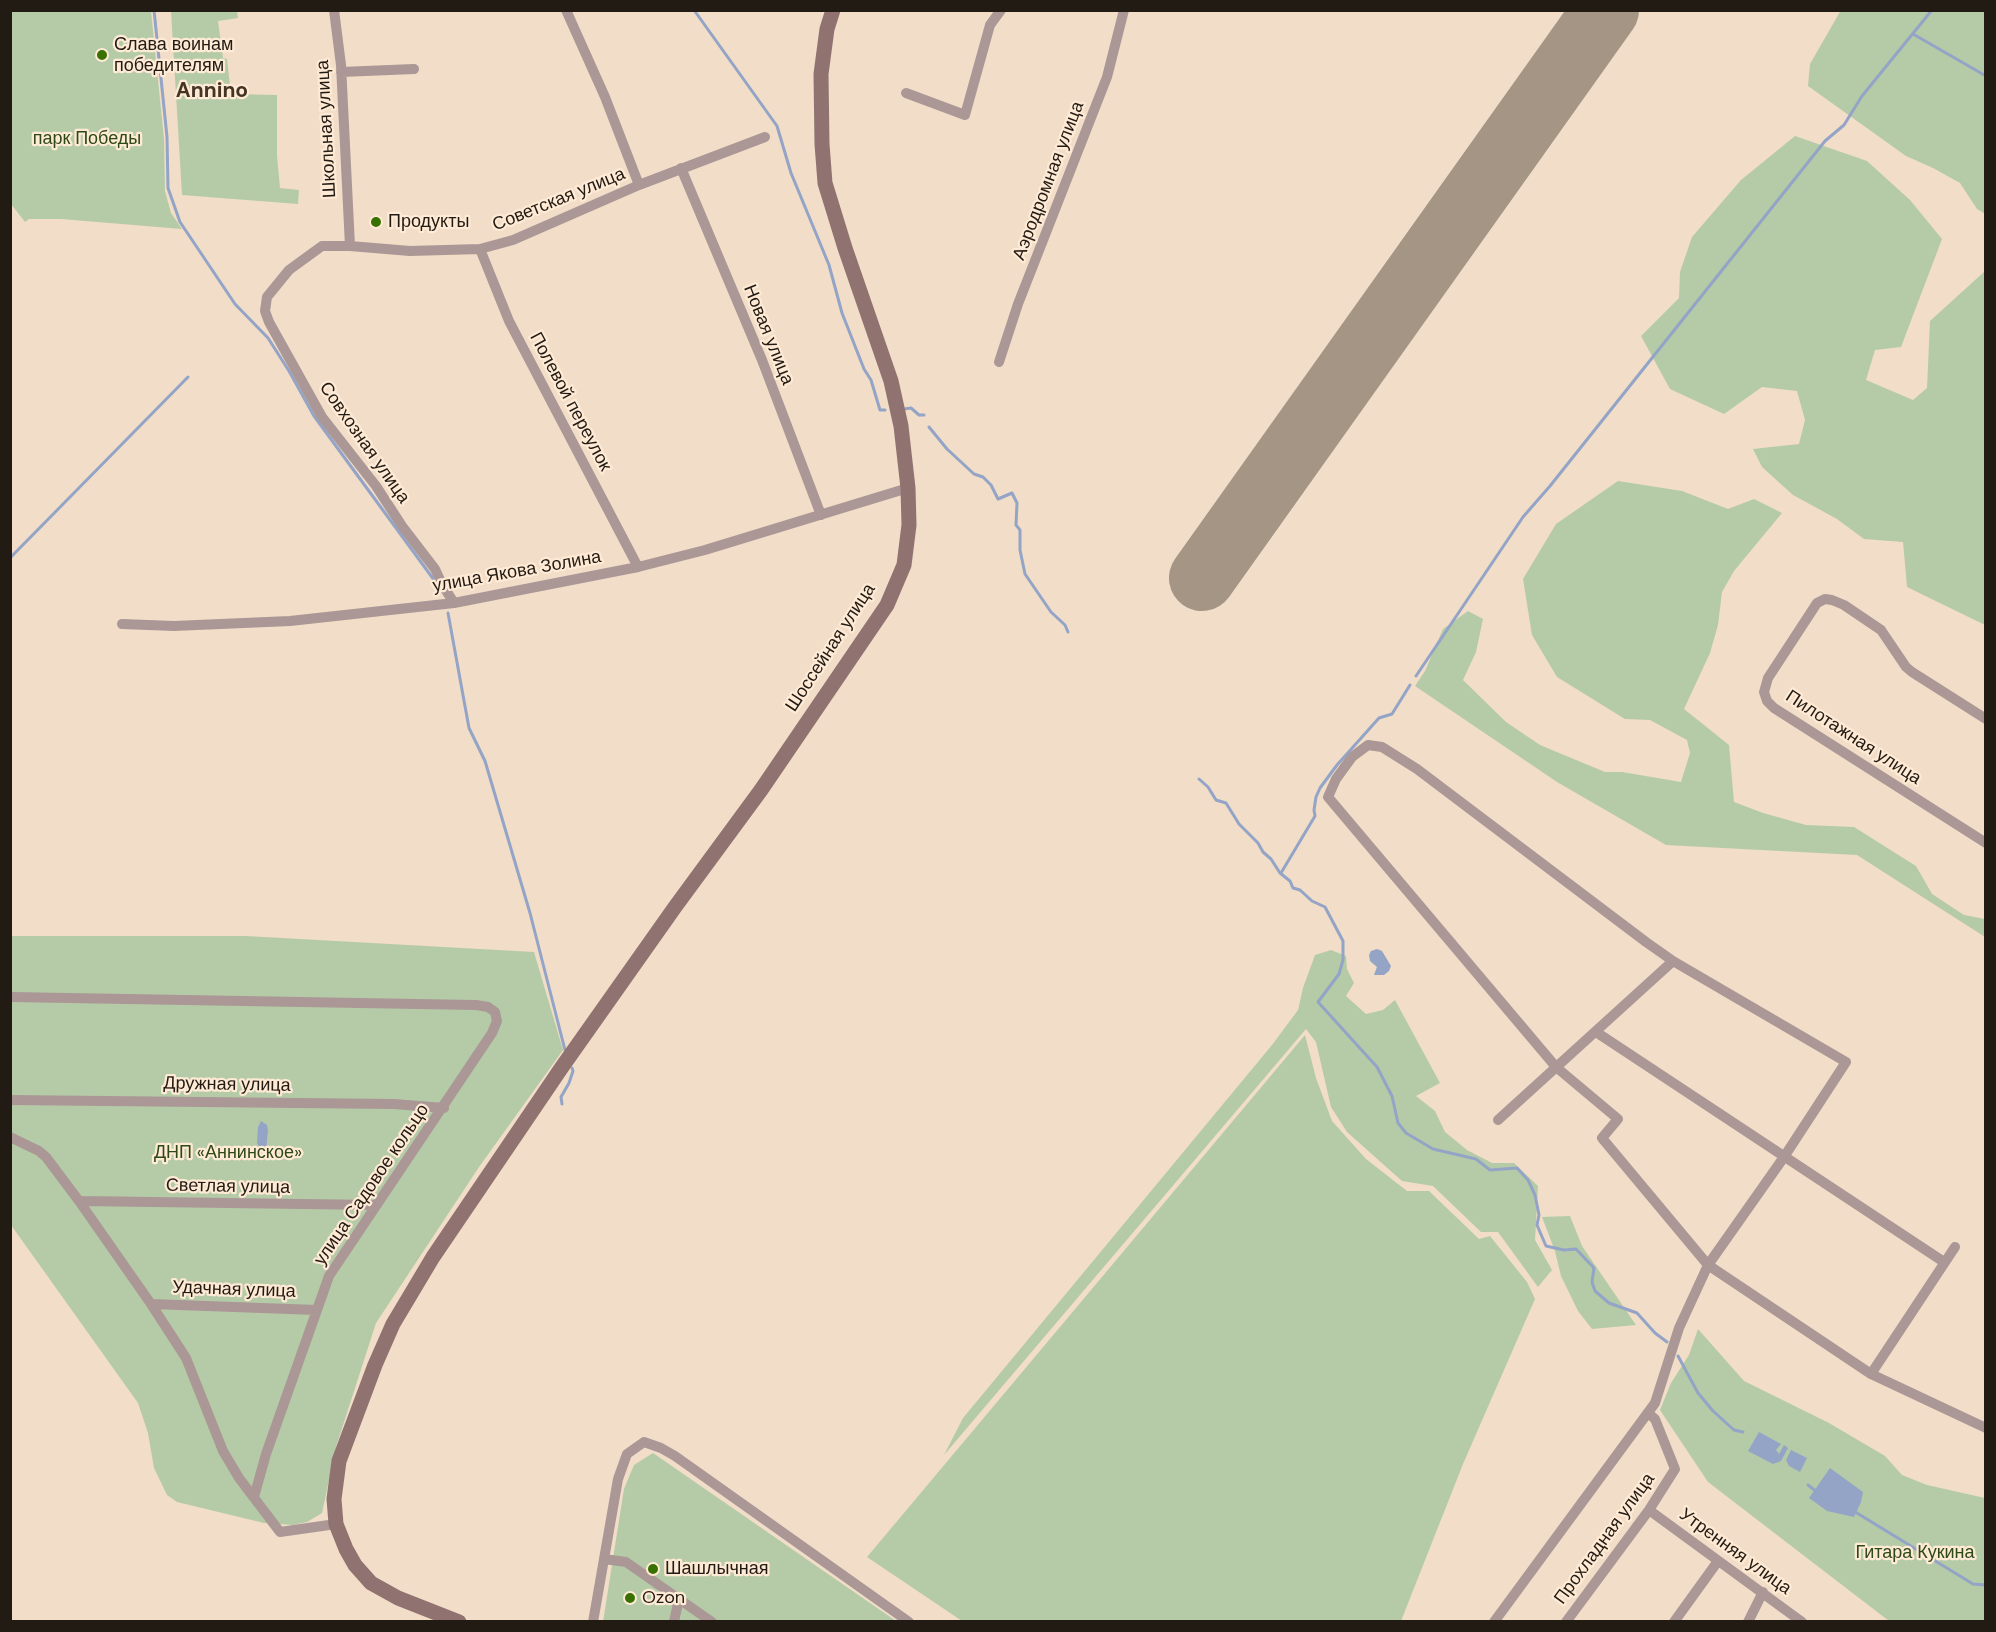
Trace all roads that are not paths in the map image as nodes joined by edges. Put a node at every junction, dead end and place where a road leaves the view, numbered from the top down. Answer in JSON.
{"nodes":[{"id":1,"x":334,"y":10,"type":"edge"},
{"id":2,"x":566,"y":10,"type":"edge"},
{"id":3,"x":833,"y":10,"type":"edge"},
{"id":4,"x":1001,"y":10,"type":"edge"},
{"id":5,"x":1124,"y":10,"type":"edge"},
{"id":6,"x":414,"y":69,"type":"dead end"},
{"id":7,"x":341,"y":72,"type":"junction"},
{"id":8,"x":906,"y":93,"type":"dead end"},
{"id":9,"x":765,"y":137,"type":"dead end"},
{"id":10,"x":681,"y":168,"type":"junction"},
{"id":11,"x":639,"y":186,"type":"junction"},
{"id":12,"x":322,"y":246,"type":"joint"},
{"id":13,"x":350,"y":246,"type":"junction"},
{"id":14,"x":480,"y":249,"type":"junction"},
{"id":15,"x":999,"y":362,"type":"dead end"},
{"id":16,"x":908,"y":488,"type":"junction"},
{"id":17,"x":821,"y":515,"type":"junction"},
{"id":18,"x":638,"y":567,"type":"junction"},
{"id":19,"x":454,"y":603,"type":"junction"},
{"id":20,"x":122,"y":624,"type":"dead end"},
{"id":21,"x":1986,"y":719,"type":"edge"},
{"id":22,"x":1986,"y":843,"type":"edge"},
{"id":23,"x":1673,"y":961,"type":"junction"},
{"id":24,"x":10,"y":997,"type":"edge"},
{"id":25,"x":1596,"y":1032,"type":"junction"},
{"id":26,"x":1556,"y":1067,"type":"junction"},
{"id":27,"x":10,"y":1100,"type":"edge"},
{"id":28,"x":444,"y":1108,"type":"junction"},
{"id":29,"x":1498,"y":1120,"type":"dead end"},
{"id":30,"x":10,"y":1137,"type":"edge"},
{"id":31,"x":1784,"y":1157,"type":"junction"},
{"id":32,"x":79,"y":1201,"type":"junction"},
{"id":33,"x":377,"y":1204,"type":"junction"},
{"id":34,"x":1955,"y":1246,"type":"dead end"},
{"id":35,"x":1944,"y":1262,"type":"junction"},
{"id":36,"x":1708,"y":1265,"type":"junction"},
{"id":37,"x":150,"y":1304,"type":"junction"},
{"id":38,"x":317,"y":1310,"type":"junction"},
{"id":39,"x":1871,"y":1374,"type":"junction"},
{"id":40,"x":1648,"y":1413,"type":"junction"},
{"id":41,"x":1986,"y":1428,"type":"edge"},
{"id":42,"x":254,"y":1497,"type":"junction"},
{"id":43,"x":1648,"y":1510,"type":"junction"},
{"id":44,"x":336,"y":1524,"type":"junction"},
{"id":45,"x":604,"y":1559,"type":"junction"},
{"id":46,"x":1718,"y":1560,"type":"junction"},
{"id":47,"x":1763,"y":1592,"type":"junction"},
{"id":48,"x":679,"y":1598,"type":"junction"},
{"id":49,"x":459,"y":1622,"type":"edge"},
{"id":50,"x":593,"y":1622,"type":"edge"},
{"id":51,"x":674,"y":1622,"type":"edge"},
{"id":52,"x":712,"y":1622,"type":"edge"},
{"id":53,"x":909,"y":1622,"type":"edge"},
{"id":54,"x":1494,"y":1622,"type":"edge"},
{"id":55,"x":1566,"y":1622,"type":"edge"},
{"id":56,"x":1674,"y":1622,"type":"edge"},
{"id":57,"x":1748,"y":1622,"type":"edge"},
{"id":58,"x":1802,"y":1622,"type":"edge"}],
"edges":[{"from":1,"to":7,"type":"street","name":"Школьная улица"},
{"from":2,"to":11,"type":"street"},
{"from":3,"to":16,"type":"main road","name":"Шоссейная улица"},
{"from":4,"to":8,"type":"street"},
{"from":5,"to":15,"type":"street","name":"Аэродромная улица"},
{"from":6,"to":7,"type":"street"},
{"from":7,"to":13,"type":"street","name":"Школьная улица"},
{"from":9,"to":10,"type":"street","name":"Советская улица"},
{"from":10,"to":11,"type":"street","name":"Советская улица"},
{"from":10,"to":17,"type":"street","name":"Новая улица"},
{"from":11,"to":14,"type":"street","name":"Советская улица"},
{"from":12,"to":13,"type":"street","name":"Советская улица"},
{"from":12,"to":19,"type":"street","name":"Совхозная улица"},
{"from":13,"to":14,"type":"street","name":"Советская улица"},
{"from":14,"to":18,"type":"street","name":"Полевой переулок"},
{"from":16,"to":17,"type":"street","name":"улица Якова Золина"},
{"from":16,"to":44,"type":"main road","name":"Шоссейная улица"},
{"from":17,"to":18,"type":"street","name":"улица Якова Золина"},
{"from":18,"to":19,"type":"street","name":"улица Якова Золина"},
{"from":19,"to":20,"type":"street","name":"улица Якова Золина"},
{"from":21,"to":22,"type":"street","name":"Пилотажная улица"},
{"from":23,"to":25,"type":"street"},
{"from":23,"to":26,"type":"street"},
{"from":23,"to":31,"type":"street"},
{"from":24,"to":28,"type":"street","name":"улица Садовое кольцо"},
{"from":25,"to":26,"type":"street"},
{"from":25,"to":31,"type":"street"},
{"from":26,"to":29,"type":"street"},
{"from":26,"to":36,"type":"street"},
{"from":27,"to":28,"type":"street","name":"Дружная улица"},
{"from":28,"to":33,"type":"street","name":"улица Садовое кольцо"},
{"from":30,"to":32,"type":"street"},
{"from":31,"to":35,"type":"street"},
{"from":31,"to":36,"type":"street"},
{"from":32,"to":33,"type":"street","name":"Светлая улица"},
{"from":32,"to":37,"type":"street"},
{"from":33,"to":38,"type":"street","name":"улица Садовое кольцо"},
{"from":34,"to":35,"type":"street"},
{"from":35,"to":39,"type":"street"},
{"from":36,"to":39,"type":"street"},
{"from":36,"to":40,"type":"street"},
{"from":37,"to":38,"type":"street","name":"Удачная улица"},
{"from":37,"to":42,"type":"street"},
{"from":38,"to":42,"type":"street","name":"улица Садовое кольцо"},
{"from":39,"to":41,"type":"street"},
{"from":40,"to":43,"type":"street","name":"Прохладная улица"},
{"from":40,"to":54,"type":"street"},
{"from":42,"to":44,"type":"street"},
{"from":43,"to":46,"type":"street","name":"Утренняя улица"},
{"from":43,"to":55,"type":"street","name":"Прохладная улица"},
{"from":44,"to":49,"type":"main road","name":"Шоссейная улица"},
{"from":45,"to":48,"type":"street"},
{"from":45,"to":50,"type":"street"},
{"from":45,"to":53,"type":"street"},
{"from":46,"to":47,"type":"street","name":"Утренняя улица"},
{"from":46,"to":56,"type":"street"},
{"from":47,"to":57,"type":"street"},
{"from":47,"to":58,"type":"street","name":"Утренняя улица"},
{"from":48,"to":51,"type":"street"},
{"from":48,"to":52,"type":"street"}]}
